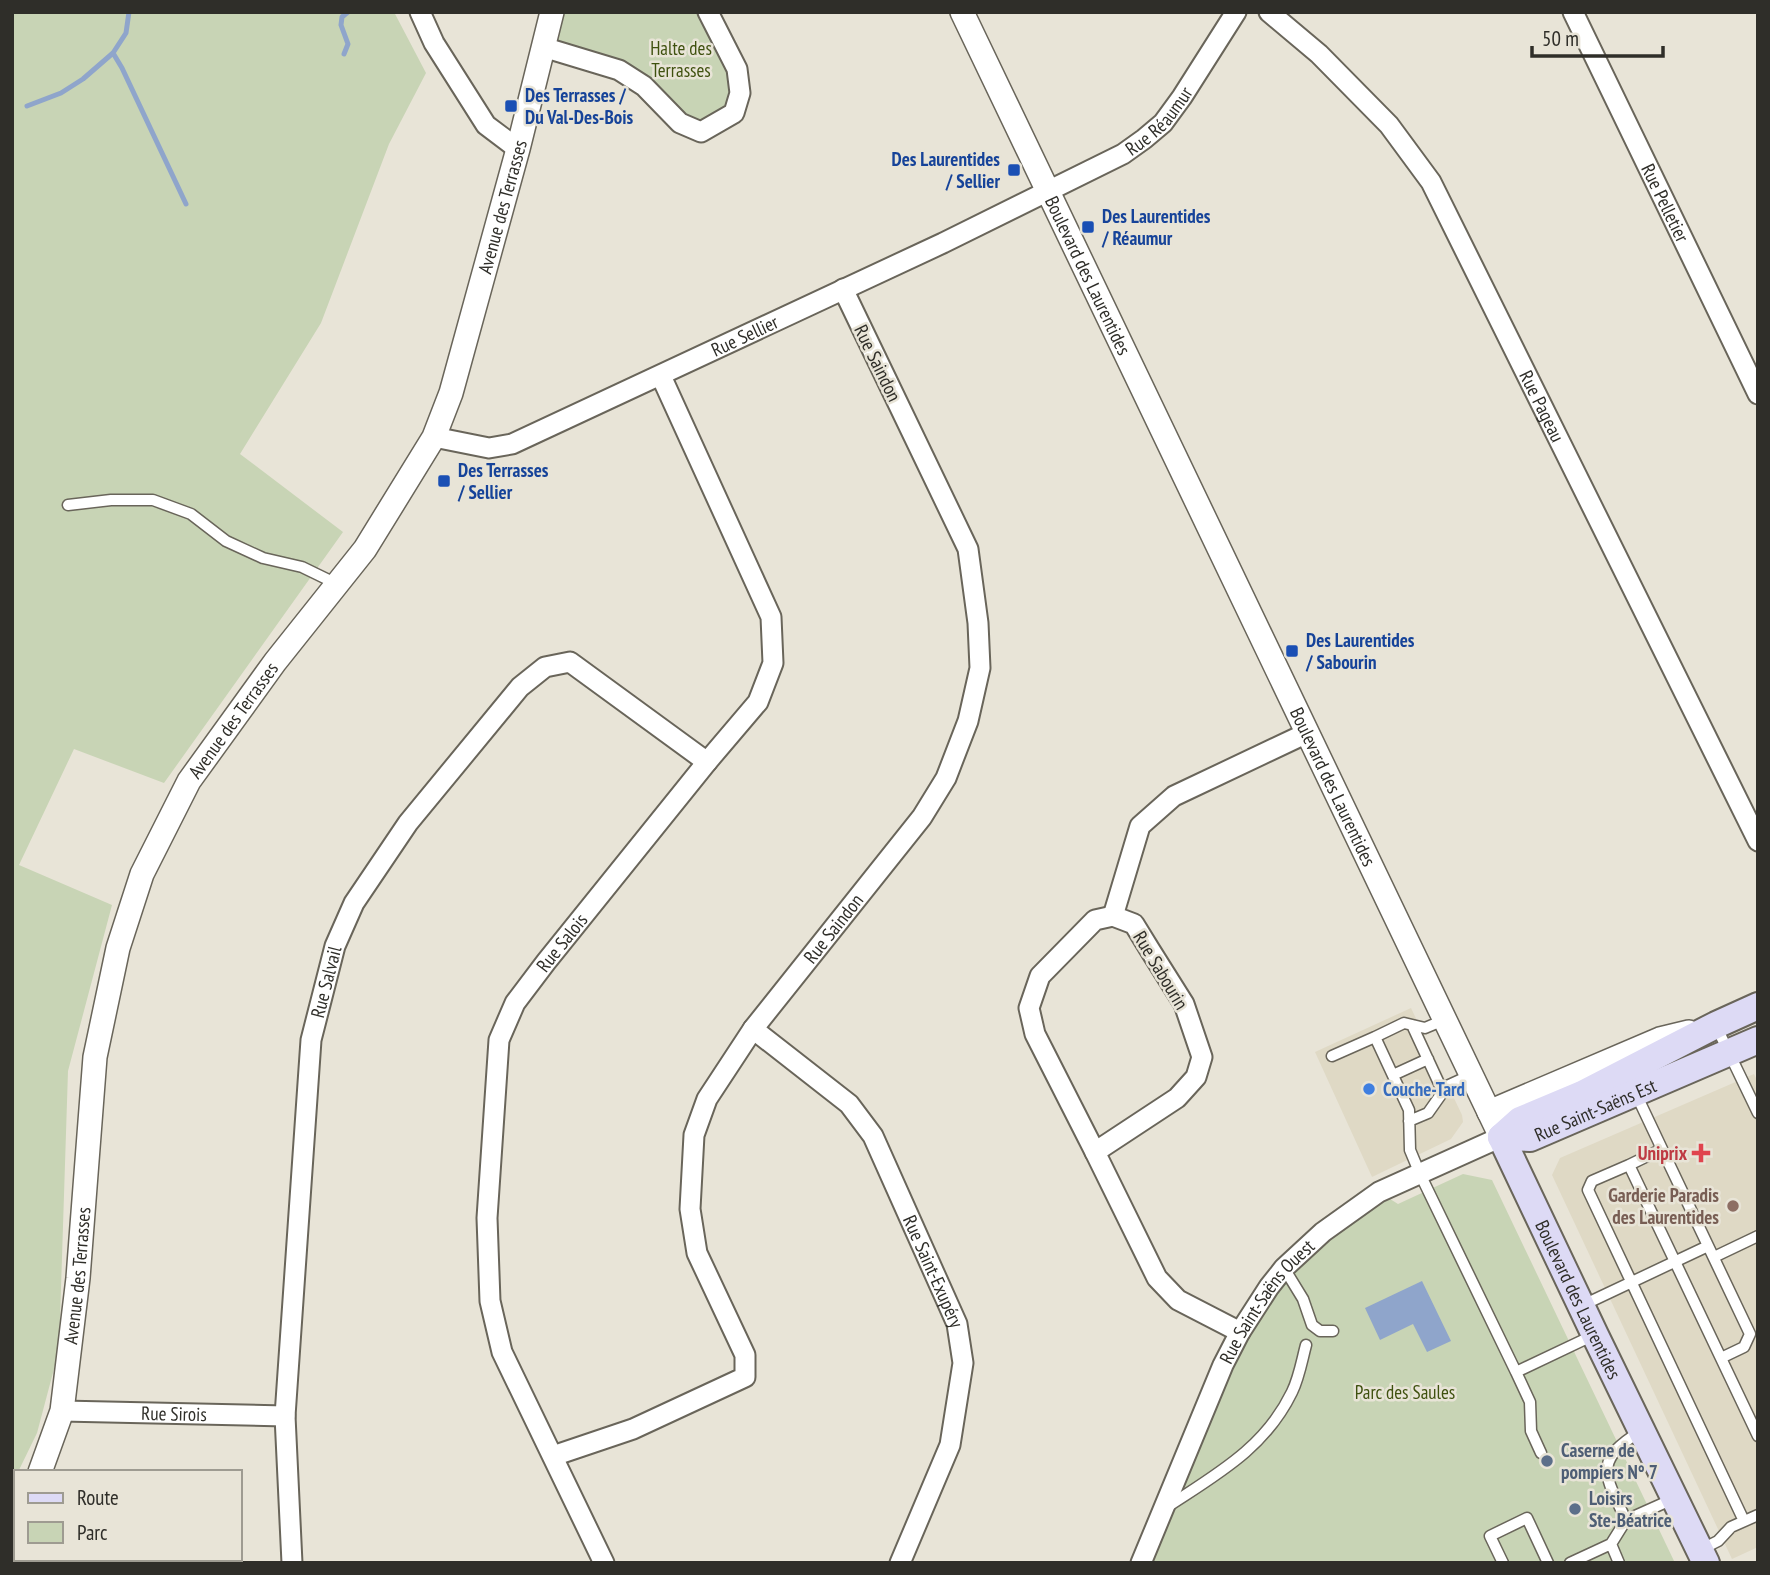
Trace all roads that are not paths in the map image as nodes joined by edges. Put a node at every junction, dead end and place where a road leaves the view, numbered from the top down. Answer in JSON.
{"nodes":[{"id":1,"x":420,"y":12,"type":"edge"},
{"id":2,"x":552,"y":12,"type":"edge"},
{"id":3,"x":708,"y":12,"type":"edge"},
{"id":4,"x":962,"y":12,"type":"edge"},
{"id":5,"x":1236,"y":12,"type":"edge"},
{"id":6,"x":1269,"y":12,"type":"edge"},
{"id":7,"x":1573,"y":12,"type":"edge"},
{"id":8,"x":543,"y":47,"type":"junction"},
{"id":9,"x":517,"y":149,"type":"junction"},
{"id":10,"x":1048,"y":192,"type":"junction"},
{"id":11,"x":843,"y":289,"type":"junction"},
{"id":12,"x":660,"y":376,"type":"junction"},
{"id":13,"x":1758,"y":394,"type":"edge"},
{"id":14,"x":434,"y":436,"type":"junction"},
{"id":15,"x":68,"y":505,"type":"dead end"},
{"id":16,"x":338,"y":584,"type":"junction"},
{"id":17,"x":1307,"y":733,"type":"junction"},
{"id":18,"x":707,"y":762,"type":"junction"},
{"id":19,"x":1758,"y":841,"type":"edge"},
{"id":20,"x":1112,"y":916,"type":"junction"},
{"id":21,"x":1758,"y":1006,"type":"edge"},
{"id":22,"x":1445,"y":1020,"type":"junction"},
{"id":23,"x":1412,"y":1025,"type":"junction"},
{"id":24,"x":1716,"y":1025,"type":"junction"},
{"id":25,"x":753,"y":1029,"type":"junction"},
{"id":26,"x":1376,"y":1037,"type":"junction"},
{"id":27,"x":1758,"y":1040,"type":"edge"},
{"id":28,"x":1729,"y":1052,"type":"junction"},
{"id":29,"x":1332,"y":1056,"type":"dead end"},
{"id":30,"x":1428,"y":1059,"type":"junction"},
{"id":31,"x":1393,"y":1074,"type":"junction"},
{"id":32,"x":1471,"y":1075,"type":"junction"},
{"id":33,"x":1443,"y":1092,"type":"junction"},
{"id":34,"x":1635,"y":1093,"type":"junction"},
{"id":35,"x":1489,"y":1112,"type":"junction"},
{"id":36,"x":1758,"y":1112,"type":"edge"},
{"id":37,"x":1409,"y":1121,"type":"junction"},
{"id":38,"x":1501,"y":1137,"type":"junction"},
{"id":39,"x":1662,"y":1149,"type":"junction"},
{"id":40,"x":1095,"y":1152,"type":"junction"},
{"id":41,"x":1629,"y":1165,"type":"junction"},
{"id":42,"x":1420,"y":1174,"type":"junction"},
{"id":43,"x":1758,"y":1236,"type":"edge"},
{"id":44,"x":1709,"y":1246,"type":"junction"},
{"id":45,"x":1714,"y":1257,"type":"junction"},
{"id":46,"x":1675,"y":1262,"type":"junction"},
{"id":47,"x":1284,"y":1268,"type":"junction"},
{"id":48,"x":1631,"y":1282,"type":"junction"},
{"id":49,"x":1581,"y":1306,"type":"junction"},
{"id":50,"x":1332,"y":1331,"type":"dead end"},
{"id":51,"x":1240,"y":1332,"type":"junction"},
{"id":52,"x":1595,"y":1335,"type":"junction"},
{"id":53,"x":1306,"y":1345,"type":"dead end"},
{"id":54,"x":1721,"y":1358,"type":"junction"},
{"id":55,"x":1516,"y":1372,"type":"junction"},
{"id":56,"x":62,"y":1411,"type":"junction"},
{"id":57,"x":285,"y":1416,"type":"junction"},
{"id":58,"x":1641,"y":1430,"type":"junction"},
{"id":59,"x":1758,"y":1436,"type":"edge"},
{"id":60,"x":1541,"y":1453,"type":"dead end"},
{"id":61,"x":553,"y":1456,"type":"junction"},
{"id":62,"x":41,"y":1470,"type":"edge"},
{"id":63,"x":1674,"y":1499,"type":"junction"},
{"id":64,"x":1164,"y":1509,"type":"junction"},
{"id":65,"x":1758,"y":1515,"type":"edge"},
{"id":66,"x":1626,"y":1520,"type":"junction"},
{"id":67,"x":1744,"y":1521,"type":"junction"},
{"id":68,"x":1611,"y":1544,"type":"junction"},
{"id":69,"x":1703,"y":1556,"type":"edge"},
{"id":70,"x":292,"y":1563,"type":"edge"},
{"id":71,"x":604,"y":1563,"type":"edge"},
{"id":72,"x":900,"y":1563,"type":"edge"},
{"id":73,"x":1141,"y":1563,"type":"edge"},
{"id":74,"x":1503,"y":1563,"type":"edge"},
{"id":75,"x":1548,"y":1563,"type":"edge"},
{"id":76,"x":1570,"y":1563,"type":"edge"},
{"id":77,"x":1619,"y":1563,"type":"edge"}],
"edges":[{"from":1,"to":9,"type":"street"},
{"from":2,"to":8,"type":"street","name":"Avenue des Terrasses"},
{"from":3,"to":8,"type":"street"},
{"from":4,"to":10,"type":"street","name":"Boulevard des Laurentides"},
{"from":5,"to":10,"type":"street","name":"Rue Réaumur"},
{"from":6,"to":19,"type":"street","name":"Rue Pageau"},
{"from":7,"to":13,"type":"street","name":"Rue Pelletier"},
{"from":8,"to":9,"type":"street","name":"Avenue des Terrasses"},
{"from":9,"to":14,"type":"street","name":"Avenue des Terrasses"},
{"from":10,"to":11,"type":"street","name":"Rue Sellier"},
{"from":10,"to":17,"type":"street","name":"Boulevard des Laurentides"},
{"from":11,"to":12,"type":"street","name":"Rue Sellier"},
{"from":11,"to":25,"type":"street","name":"Rue Saindon"},
{"from":12,"to":14,"type":"street","name":"Rue Sellier"},
{"from":12,"to":18,"type":"street","name":"Rue Salois"},
{"from":14,"to":16,"type":"street","name":"Avenue des Terrasses"},
{"from":15,"to":16,"type":"lane"},
{"from":16,"to":56,"type":"street","name":"Avenue des Terrasses"},
{"from":17,"to":20,"type":"street","name":"Rue Sabourin"},
{"from":17,"to":22,"type":"street","name":"Boulevard des Laurentides"},
{"from":18,"to":57,"type":"street","name":"Rue Salvail"},
{"from":18,"to":61,"type":"street","name":"Rue Salois"},
{"from":20,"to":40,"type":"street","name":"Rue Sabourin"},
{"from":20,"to":40,"type":"street","name":"Rue Sabourin"},
{"from":21,"to":24,"type":"main road","name":"Rue Saint-Saëns Est"},
{"from":22,"to":23,"type":"lane"},
{"from":22,"to":32,"type":"street","name":"Boulevard des Laurentides"},
{"from":23,"to":26,"type":"lane"},
{"from":23,"to":30,"type":"lane"},
{"from":24,"to":28,"type":"lane"},
{"from":24,"to":35,"type":"street","name":"Rue Saint-Saëns Est"},
{"from":24,"to":38,"type":"main road","name":"Rue Saint-Saëns Est"},
{"from":25,"to":61,"type":"street","name":"Rue Saindon"},
{"from":25,"to":72,"type":"street","name":"Rue Saint-Exupéry"},
{"from":26,"to":29,"type":"lane"},
{"from":26,"to":31,"type":"lane"},
{"from":27,"to":28,"type":"main road","name":"Rue Saint-Saëns Est"},
{"from":28,"to":34,"type":"main road","name":"Rue Saint-Saëns Est"},
{"from":28,"to":36,"type":"lane"},
{"from":30,"to":31,"type":"lane"},
{"from":30,"to":33,"type":"lane"},
{"from":31,"to":37,"type":"lane"},
{"from":32,"to":33,"type":"lane"},
{"from":32,"to":35,"type":"street","name":"Boulevard des Laurentides"},
{"from":33,"to":37,"type":"lane"},
{"from":34,"to":38,"type":"main road","name":"Rue Saint-Saëns Est"},
{"from":34,"to":39,"type":"lane"},
{"from":35,"to":38,"type":"street","name":"Boulevard des Laurentides"},
{"from":37,"to":42,"type":"lane"},
{"from":38,"to":42,"type":"street","name":"Rue Saint-Saëns Ouest"},
{"from":38,"to":49,"type":"main road","name":"Boulevard des Laurentides"},
{"from":39,"to":41,"type":"lane"},
{"from":39,"to":44,"type":"lane"},
{"from":40,"to":51,"type":"street","name":"Rue Sabourin"},
{"from":41,"to":46,"type":"lane"},
{"from":41,"to":48,"type":"lane"},
{"from":42,"to":47,"type":"street","name":"Rue Saint-Saëns Ouest"},
{"from":42,"to":55,"type":"lane"},
{"from":43,"to":45,"type":"lane"},
{"from":44,"to":45,"type":"lane"},
{"from":44,"to":46,"type":"lane"},
{"from":45,"to":54,"type":"lane"},
{"from":46,"to":48,"type":"lane"},
{"from":46,"to":54,"type":"lane"},
{"from":47,"to":50,"type":"lane"},
{"from":47,"to":51,"type":"street","name":"Rue Saint-Saëns Ouest"},
{"from":48,"to":49,"type":"lane"},
{"from":48,"to":67,"type":"lane"},
{"from":49,"to":52,"type":"main road","name":"Boulevard des Laurentides"},
{"from":51,"to":64,"type":"street","name":"Rue Saint-Saëns Ouest"},
{"from":52,"to":55,"type":"lane"},
{"from":52,"to":58,"type":"main road","name":"Boulevard des Laurentides"},
{"from":53,"to":64,"type":"lane"},
{"from":54,"to":59,"type":"lane"},
{"from":55,"to":60,"type":"lane"},
{"from":56,"to":57,"type":"street","name":"Rue Sirois"},
{"from":56,"to":62,"type":"street","name":"Avenue des Terrasses"},
{"from":57,"to":70,"type":"street","name":"Rue Salvail"},
{"from":58,"to":63,"type":"main road","name":"Boulevard des Laurentides"},
{"from":58,"to":66,"type":"lane"},
{"from":61,"to":71,"type":"street","name":"Rue Salois"},
{"from":63,"to":66,"type":"lane"},
{"from":63,"to":69,"type":"main road","name":"Boulevard des Laurentides"},
{"from":64,"to":73,"type":"street","name":"Rue Saint-Saëns Ouest"},
{"from":65,"to":67,"type":"lane"},
{"from":66,"to":68,"type":"lane"},
{"from":67,"to":69,"type":"lane"},
{"from":68,"to":76,"type":"lane"},
{"from":68,"to":77,"type":"lane"},
{"from":74,"to":75,"type":"lane"}]}
